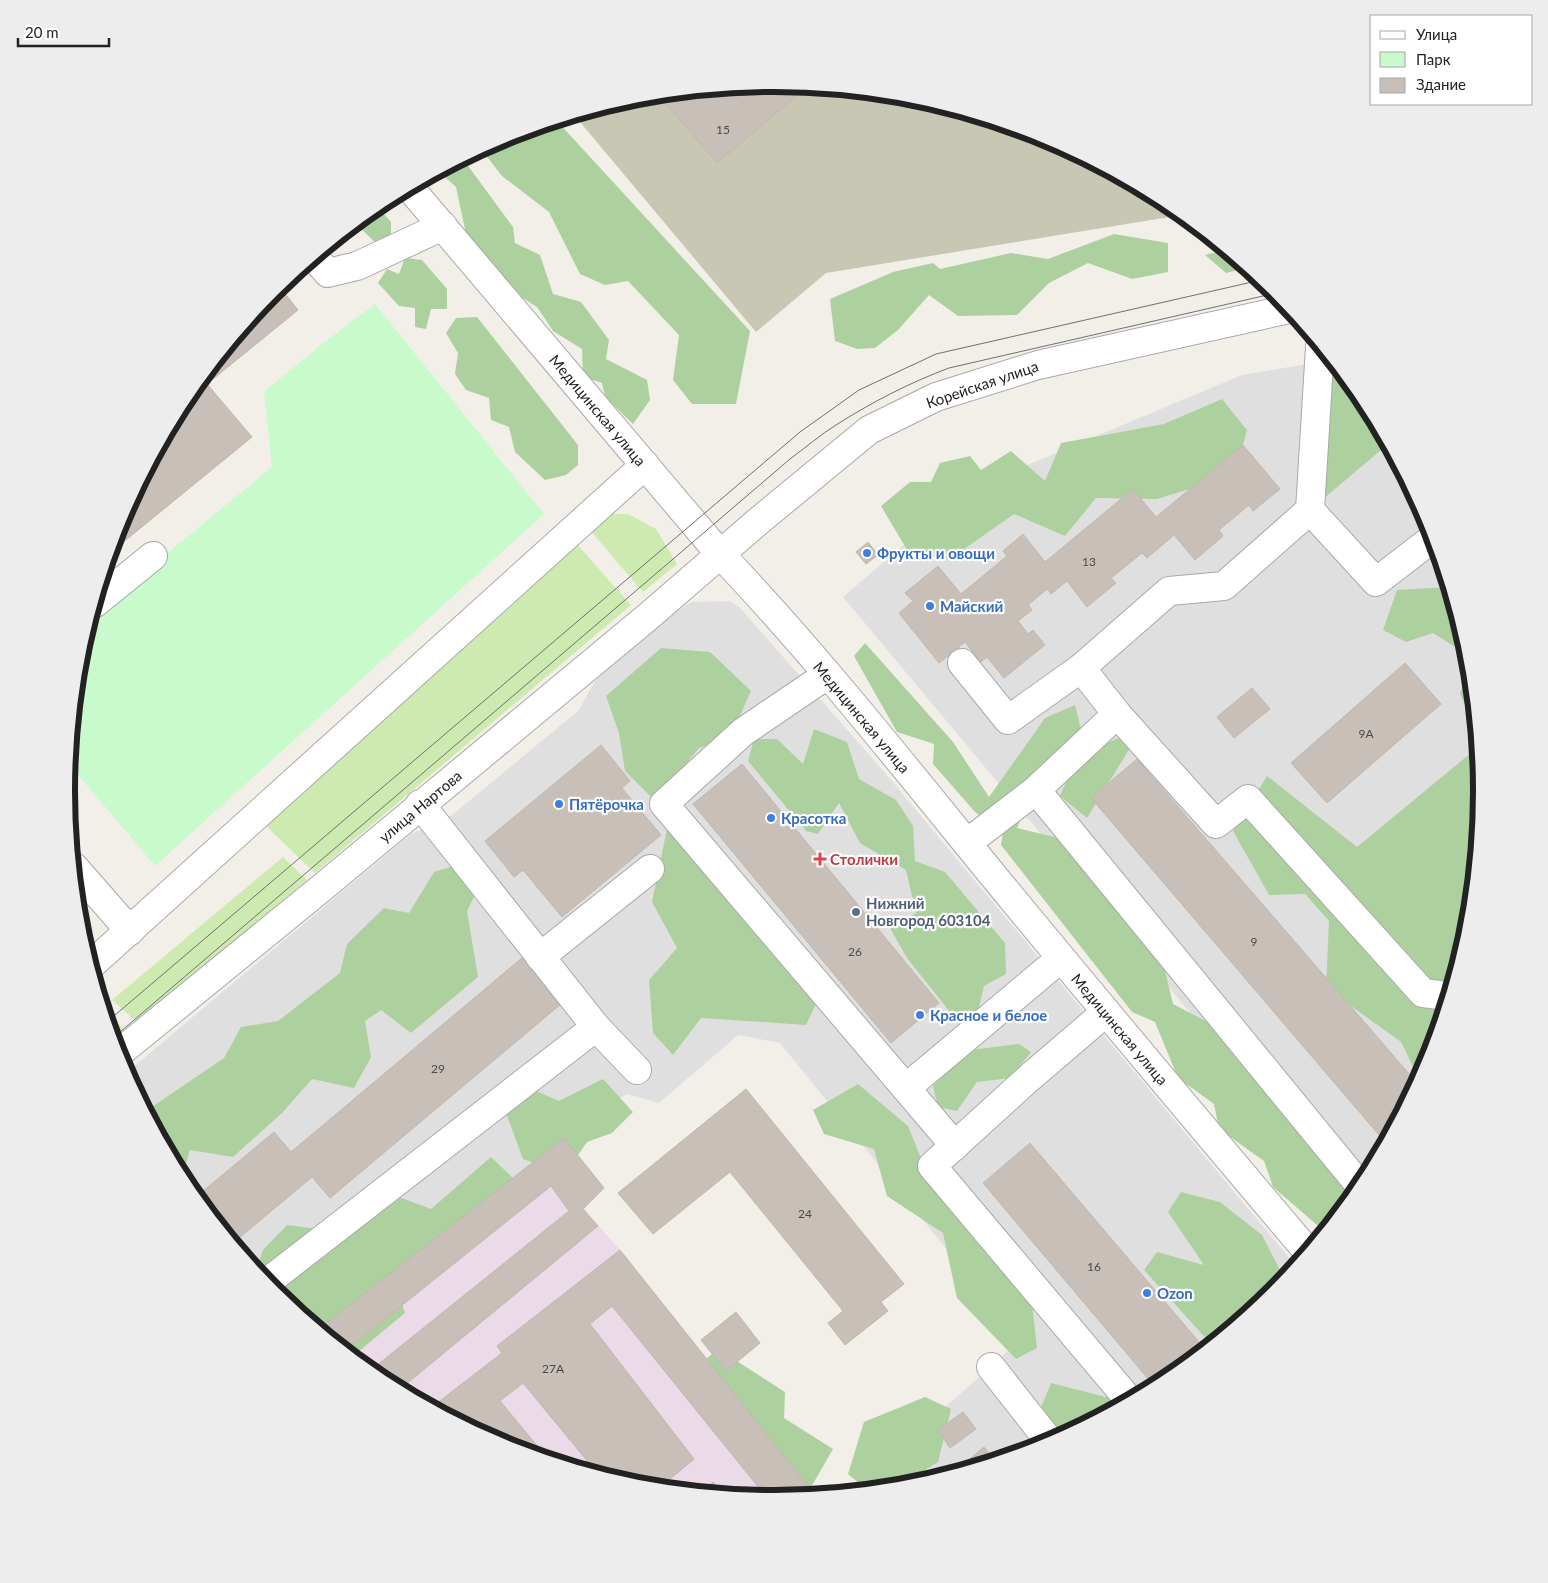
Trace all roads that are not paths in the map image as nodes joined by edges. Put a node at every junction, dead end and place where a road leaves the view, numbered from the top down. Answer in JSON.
{"nodes":[{"id":1,"x":414,"y":193,"type":"edge"},
{"id":2,"x":442,"y":226,"type":"junction"},
{"id":3,"x":318,"y":262,"type":"edge"},
{"id":4,"x":1280,"y":310,"type":"edge"},
{"id":5,"x":1320,"y":355,"type":"edge"},
{"id":6,"x":644,"y":466,"type":"junction"},
{"id":7,"x":1310,"y":510,"type":"junction"},
{"id":8,"x":1427,"y":543,"type":"edge"},
{"id":9,"x":720,"y":554,"type":"junction"},
{"id":10,"x":153,"y":556,"type":"dead end"},
{"id":11,"x":103,"y":596,"type":"edge"},
{"id":12,"x":962,"y":663,"type":"dead end"},
{"id":13,"x":1080,"y":668,"type":"junction"},
{"id":14,"x":827,"y":675,"type":"junction"},
{"id":15,"x":1117,"y":714,"type":"junction"},
{"id":16,"x":1036,"y":790,"type":"junction"},
{"id":17,"x":420,"y":804,"type":"junction"},
{"id":18,"x":967,"y":843,"type":"junction"},
{"id":19,"x":650,"y":870,"type":"dead end"},
{"id":20,"x":80,"y":874,"type":"edge"},
{"id":21,"x":130,"y":931,"type":"junction"},
{"id":22,"x":540,"y":957,"type":"junction"},
{"id":23,"x":1061,"y":958,"type":"junction"},
{"id":24,"x":96,"y":960,"type":"edge"},
{"id":25,"x":1442,"y":995,"type":"edge"},
{"id":26,"x":1106,"y":1012,"type":"junction"},
{"id":27,"x":596,"y":1027,"type":"junction"},
{"id":28,"x":124,"y":1049,"type":"edge"},
{"id":29,"x":637,"y":1070,"type":"dead end"},
{"id":30,"x":906,"y":1088,"type":"junction"},
{"id":31,"x":955,"y":1146,"type":"junction"},
{"id":32,"x":1355,"y":1180,"type":"edge"},
{"id":33,"x":1304,"y":1247,"type":"edge"},
{"id":34,"x":272,"y":1278,"type":"edge"},
{"id":35,"x":991,"y":1367,"type":"dead end"},
{"id":36,"x":1125,"y":1396,"type":"edge"},
{"id":37,"x":1045,"y":1435,"type":"edge"}],
"edges":[{"from":1,"to":2,"type":"street","name":"Медицинская улица"},
{"from":2,"to":3,"type":"street"},
{"from":2,"to":6,"type":"street","name":"Медицинская улица"},
{"from":4,"to":9,"type":"street","name":"Корейская улица"},
{"from":5,"to":7,"type":"street"},
{"from":6,"to":9,"type":"street","name":"Медицинская улица"},
{"from":6,"to":21,"type":"street"},
{"from":7,"to":8,"type":"street"},
{"from":7,"to":13,"type":"street"},
{"from":9,"to":14,"type":"street","name":"Медицинская улица"},
{"from":9,"to":17,"type":"street","name":"улица Нартова"},
{"from":10,"to":11,"type":"street"},
{"from":12,"to":13,"type":"street"},
{"from":13,"to":15,"type":"street"},
{"from":14,"to":18,"type":"street","name":"Медицинская улица"},
{"from":14,"to":30,"type":"street"},
{"from":15,"to":16,"type":"street"},
{"from":15,"to":25,"type":"street"},
{"from":16,"to":18,"type":"street"},
{"from":16,"to":32,"type":"street"},
{"from":17,"to":22,"type":"street"},
{"from":17,"to":28,"type":"street","name":"улица Нартова"},
{"from":18,"to":23,"type":"street","name":"Медицинская улица"},
{"from":19,"to":22,"type":"street"},
{"from":20,"to":21,"type":"street"},
{"from":21,"to":24,"type":"street"},
{"from":22,"to":27,"type":"street"},
{"from":23,"to":26,"type":"street","name":"Медицинская улица"},
{"from":23,"to":30,"type":"street"},
{"from":26,"to":31,"type":"street"},
{"from":26,"to":33,"type":"street","name":"Медицинская улица"},
{"from":27,"to":29,"type":"street"},
{"from":27,"to":34,"type":"street"},
{"from":30,"to":31,"type":"street"},
{"from":31,"to":36,"type":"street"},
{"from":35,"to":37,"type":"street"}]}
